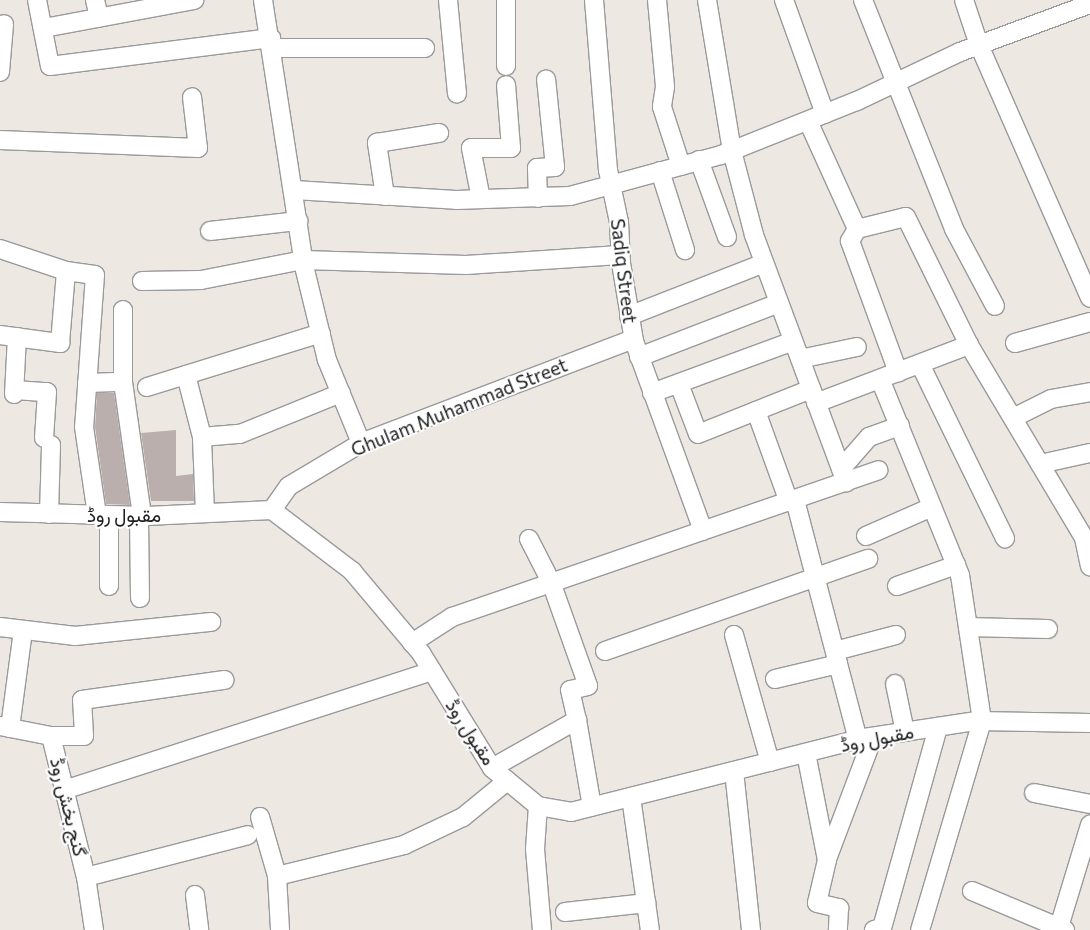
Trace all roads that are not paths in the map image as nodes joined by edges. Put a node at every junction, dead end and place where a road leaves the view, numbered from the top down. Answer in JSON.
{"nodes":[{"id":1,"x":37,"y":0,"type":"edge"},
{"id":2,"x":95,"y":0,"type":"edge"},
{"id":3,"x":194,"y":0,"type":"edge"},
{"id":4,"x":263,"y":0,"type":"edge"},
{"id":5,"x":448,"y":0,"type":"edge"},
{"id":6,"x":506,"y":0,"type":"edge"},
{"id":7,"x":594,"y":0,"type":"edge"},
{"id":8,"x":657,"y":0,"type":"edge"},
{"id":9,"x":707,"y":0,"type":"edge"},
{"id":10,"x":784,"y":0,"type":"edge"},
{"id":11,"x":863,"y":0,"type":"edge"},
{"id":12,"x":964,"y":0,"type":"edge"},
{"id":13,"x":1088,"y":3,"type":"edge"},
{"id":14,"x":156,"y":4,"type":"edge"},
{"id":15,"x":99,"y":18,"type":"junction"},
{"id":16,"x":4,"y":24,"type":"dead end"},
{"id":17,"x":44,"y":28,"type":"junction"},
{"id":18,"x":272,"y":43,"type":"junction"},
{"id":19,"x":979,"y":45,"type":"junction"},
{"id":20,"x":425,"y":48,"type":"dead end"},
{"id":21,"x":506,"y":66,"type":"dead end"},
{"id":22,"x":0,"y":72,"type":"edge"},
{"id":23,"x":546,"y":79,"type":"dead end"},
{"id":24,"x":895,"y":83,"type":"junction"},
{"id":25,"x":506,"y":85,"type":"dead end"},
{"id":26,"x":457,"y":94,"type":"dead end"},
{"id":27,"x":192,"y":97,"type":"dead end"},
{"id":28,"x":825,"y":114,"type":"junction"},
{"id":29,"x":808,"y":121,"type":"junction"},
{"id":30,"x":439,"y":134,"type":"dead end"},
{"id":31,"x":0,"y":140,"type":"edge"},
{"id":32,"x":732,"y":151,"type":"junction"},
{"id":33,"x":699,"y":160,"type":"junction"},
{"id":34,"x":681,"y":166,"type":"junction"},
{"id":35,"x":660,"y":171,"type":"junction"},
{"id":36,"x":612,"y":184,"type":"junction"},
{"id":37,"x":294,"y":190,"type":"junction"},
{"id":38,"x":385,"y":196,"type":"junction"},
{"id":39,"x":538,"y":198,"type":"junction"},
{"id":40,"x":481,"y":199,"type":"junction"},
{"id":41,"x":298,"y":221,"type":"junction"},
{"id":42,"x":857,"y":229,"type":"junction"},
{"id":43,"x":210,"y":231,"type":"dead end"},
{"id":44,"x":727,"y":237,"type":"dead end"},
{"id":45,"x":0,"y":249,"type":"edge"},
{"id":46,"x":685,"y":250,"type":"dead end"},
{"id":47,"x":620,"y":255,"type":"junction"},
{"id":48,"x":304,"y":260,"type":"junction"},
{"id":49,"x":764,"y":263,"type":"junction"},
{"id":50,"x":66,"y":271,"type":"junction"},
{"id":51,"x":142,"y":281,"type":"dead end"},
{"id":52,"x":1090,"y":298,"type":"edge"},
{"id":53,"x":779,"y":303,"type":"junction"},
{"id":54,"x":996,"y":306,"type":"dead end"},
{"id":55,"x":123,"y":310,"type":"dead end"},
{"id":56,"x":629,"y":316,"type":"junction"},
{"id":57,"x":1090,"y":322,"type":"edge"},
{"id":58,"x":321,"y":333,"type":"junction"},
{"id":59,"x":9,"y":336,"type":"edge"},
{"id":60,"x":633,"y":339,"type":"junction"},
{"id":61,"x":793,"y":341,"type":"junction"},
{"id":62,"x":1015,"y":343,"type":"dead end"},
{"id":63,"x":969,"y":344,"type":"junction"},
{"id":64,"x":857,"y":347,"type":"dead end"},
{"id":65,"x":639,"y":357,"type":"junction"},
{"id":66,"x":800,"y":358,"type":"junction"},
{"id":67,"x":920,"y":364,"type":"junction"},
{"id":68,"x":898,"y":372,"type":"junction"},
{"id":69,"x":186,"y":375,"type":"junction"},
{"id":70,"x":880,"y":379,"type":"junction"},
{"id":71,"x":123,"y":382,"type":"junction"},
{"id":72,"x":87,"y":383,"type":"junction"},
{"id":73,"x":679,"y":384,"type":"junction"},
{"id":74,"x":147,"y":387,"type":"dead end"},
{"id":75,"x":1090,"y":392,"type":"edge"},
{"id":76,"x":341,"y":393,"type":"junction"},
{"id":77,"x":652,"y":393,"type":"junction"},
{"id":78,"x":814,"y":396,"type":"junction"},
{"id":79,"x":756,"y":410,"type":"junction"},
{"id":80,"x":1012,"y":418,"type":"junction"},
{"id":81,"x":900,"y":426,"type":"junction"},
{"id":82,"x":202,"y":437,"type":"junction"},
{"id":83,"x":360,"y":443,"type":"junction"},
{"id":84,"x":1090,"y":454,"type":"edge"},
{"id":85,"x":1040,"y":464,"type":"junction"},
{"id":86,"x":878,"y":470,"type":"dead end"},
{"id":87,"x":843,"y":475,"type":"junction"},
{"id":88,"x":792,"y":501,"type":"junction"},
{"id":89,"x":932,"y":507,"type":"junction"},
{"id":90,"x":272,"y":510,"type":"junction"},
{"id":91,"x":0,"y":512,"type":"edge"},
{"id":92,"x":205,"y":513,"type":"junction"},
{"id":93,"x":49,"y":514,"type":"junction"},
{"id":94,"x":103,"y":515,"type":"junction"},
{"id":95,"x":140,"y":516,"type":"junction"},
{"id":96,"x":1083,"y":522,"type":"edge"},
{"id":97,"x":703,"y":531,"type":"junction"},
{"id":98,"x":866,"y":536,"type":"dead end"},
{"id":99,"x":1004,"y":538,"type":"dead end"},
{"id":100,"x":530,"y":539,"type":"dead end"},
{"id":101,"x":868,"y":559,"type":"dead end"},
{"id":102,"x":956,"y":565,"type":"junction"},
{"id":103,"x":1090,"y":566,"type":"edge"},
{"id":104,"x":815,"y":577,"type":"junction"},
{"id":105,"x":551,"y":582,"type":"junction"},
{"id":106,"x":109,"y":586,"type":"dead end"},
{"id":107,"x":897,"y":586,"type":"dead end"},
{"id":108,"x":140,"y":598,"type":"dead end"},
{"id":109,"x":212,"y":622,"type":"dead end"},
{"id":110,"x":0,"y":627,"type":"edge"},
{"id":111,"x":968,"y":627,"type":"junction"},
{"id":112,"x":1048,"y":629,"type":"dead end"},
{"id":113,"x":23,"y":631,"type":"junction"},
{"id":114,"x":734,"y":635,"type":"dead end"},
{"id":115,"x":896,"y":635,"type":"dead end"},
{"id":116,"x":412,"y":642,"type":"junction"},
{"id":117,"x":605,"y":651,"type":"dead end"},
{"id":118,"x":836,"y":658,"type":"junction"},
{"id":119,"x":432,"y":671,"type":"junction"},
{"id":120,"x":775,"y":679,"type":"dead end"},
{"id":121,"x":225,"y":680,"type":"dead end"},
{"id":122,"x":895,"y":684,"type":"dead end"},
{"id":123,"x":577,"y":720,"type":"junction"},
{"id":124,"x":982,"y":721,"type":"junction"},
{"id":125,"x":1090,"y":723,"type":"edge"},
{"id":126,"x":5,"y":727,"type":"edge"},
{"id":127,"x":938,"y":727,"type":"junction"},
{"id":128,"x":905,"y":732,"type":"junction"},
{"id":129,"x":51,"y":736,"type":"junction"},
{"id":130,"x":865,"y":739,"type":"junction"},
{"id":131,"x":806,"y":753,"type":"junction"},
{"id":132,"x":770,"y":762,"type":"junction"},
{"id":133,"x":492,"y":768,"type":"junction"},
{"id":134,"x":734,"y":771,"type":"junction"},
{"id":135,"x":507,"y":781,"type":"junction"},
{"id":136,"x":64,"y":790,"type":"junction"},
{"id":137,"x":1034,"y":793,"type":"dead end"},
{"id":138,"x":631,"y":797,"type":"junction"},
{"id":139,"x":1090,"y":804,"type":"edge"},
{"id":140,"x":538,"y":806,"type":"junction"},
{"id":141,"x":592,"y":807,"type":"junction"},
{"id":142,"x":260,"y":817,"type":"dead end"},
{"id":143,"x":1090,"y":825,"type":"edge"},
{"id":144,"x":248,"y":835,"type":"dead end"},
{"id":145,"x":827,"y":860,"type":"junction"},
{"id":146,"x":86,"y":876,"type":"junction"},
{"id":147,"x":277,"y":876,"type":"junction"},
{"id":148,"x":972,"y":891,"type":"dead end"},
{"id":149,"x":195,"y":895,"type":"dead end"},
{"id":150,"x":647,"y":903,"type":"junction"},
{"id":151,"x":566,"y":912,"type":"dead end"},
{"id":152,"x":1062,"y":929,"type":"edge"},
{"id":153,"x":94,"y":930,"type":"edge"},
{"id":154,"x":199,"y":930,"type":"edge"},
{"id":155,"x":280,"y":930,"type":"edge"},
{"id":156,"x":542,"y":930,"type":"edge"},
{"id":157,"x":650,"y":930,"type":"edge"},
{"id":158,"x":751,"y":930,"type":"edge"},
{"id":159,"x":838,"y":930,"type":"edge"},
{"id":160,"x":874,"y":930,"type":"edge"},
{"id":161,"x":920,"y":930,"type":"edge"}],
"edges":[{"from":1,"to":17,"type":"street"},
{"from":2,"to":15,"type":"street"},
{"from":3,"to":14,"type":"street"},
{"from":4,"to":18,"type":"street"},
{"from":5,"to":26,"type":"street"},
{"from":6,"to":21,"type":"street"},
{"from":7,"to":36,"type":"street","name":"Sadiq Street"},
{"from":8,"to":34,"type":"street"},
{"from":9,"to":32,"type":"street"},
{"from":10,"to":28,"type":"street"},
{"from":11,"to":24,"type":"street"},
{"from":12,"to":19,"type":"street"},
{"from":13,"to":19,"type":"street"},
{"from":14,"to":15,"type":"street"},
{"from":15,"to":17,"type":"street"},
{"from":16,"to":22,"type":"street"},
{"from":17,"to":18,"type":"street"},
{"from":18,"to":20,"type":"street"},
{"from":18,"to":37,"type":"street"},
{"from":19,"to":24,"type":"street"},
{"from":19,"to":52,"type":"street"},
{"from":23,"to":39,"type":"street"},
{"from":24,"to":28,"type":"street"},
{"from":24,"to":54,"type":"street"},
{"from":25,"to":40,"type":"street"},
{"from":27,"to":31,"type":"street"},
{"from":28,"to":29,"type":"street"},
{"from":29,"to":32,"type":"street"},
{"from":29,"to":42,"type":"street"},
{"from":30,"to":38,"type":"street"},
{"from":32,"to":33,"type":"street"},
{"from":32,"to":49,"type":"street"},
{"from":33,"to":34,"type":"street"},
{"from":33,"to":44,"type":"street"},
{"from":34,"to":35,"type":"street"},
{"from":35,"to":36,"type":"street"},
{"from":35,"to":46,"type":"street"},
{"from":36,"to":39,"type":"street"},
{"from":36,"to":47,"type":"street","name":"Sadiq Street"},
{"from":37,"to":38,"type":"street"},
{"from":37,"to":41,"type":"street"},
{"from":38,"to":40,"type":"street"},
{"from":39,"to":40,"type":"street"},
{"from":41,"to":43,"type":"street"},
{"from":41,"to":48,"type":"street"},
{"from":42,"to":63,"type":"street"},
{"from":42,"to":68,"type":"street"},
{"from":45,"to":50,"type":"street"},
{"from":47,"to":48,"type":"street"},
{"from":47,"to":56,"type":"street","name":"Sadiq Street"},
{"from":48,"to":51,"type":"street"},
{"from":48,"to":58,"type":"street"},
{"from":49,"to":53,"type":"street"},
{"from":49,"to":56,"type":"street"},
{"from":50,"to":59,"type":"street"},
{"from":50,"to":72,"type":"street"},
{"from":53,"to":61,"type":"street"},
{"from":53,"to":65,"type":"street"},
{"from":55,"to":71,"type":"street"},
{"from":56,"to":60,"type":"street","name":"Sadiq Street"},
{"from":57,"to":62,"type":"street"},
{"from":58,"to":69,"type":"street"},
{"from":58,"to":76,"type":"street"},
{"from":59,"to":93,"type":"street"},
{"from":60,"to":65,"type":"street","name":"Sadiq Street"},
{"from":60,"to":83,"type":"street","name":"Ghulam Muhammad Street"},
{"from":61,"to":66,"type":"street"},
{"from":61,"to":73,"type":"street"},
{"from":63,"to":67,"type":"street"},
{"from":63,"to":80,"type":"street"},
{"from":64,"to":66,"type":"street"},
{"from":65,"to":77,"type":"street","name":"Sadiq Street"},
{"from":66,"to":78,"type":"street"},
{"from":67,"to":68,"type":"street"},
{"from":67,"to":99,"type":"street"},
{"from":68,"to":70,"type":"street"},
{"from":69,"to":74,"type":"street"},
{"from":69,"to":82,"type":"street"},
{"from":70,"to":78,"type":"street"},
{"from":70,"to":81,"type":"street"},
{"from":71,"to":72,"type":"street"},
{"from":71,"to":95,"type":"street"},
{"from":72,"to":94,"type":"street"},
{"from":73,"to":77,"type":"street"},
{"from":73,"to":79,"type":"street"},
{"from":75,"to":80,"type":"street"},
{"from":76,"to":82,"type":"street"},
{"from":76,"to":83,"type":"street"},
{"from":77,"to":97,"type":"street","name":"Sadiq Street"},
{"from":78,"to":79,"type":"street"},
{"from":78,"to":87,"type":"street"},
{"from":79,"to":88,"type":"street"},
{"from":80,"to":85,"type":"street"},
{"from":81,"to":87,"type":"street"},
{"from":81,"to":89,"type":"street"},
{"from":82,"to":92,"type":"street"},
{"from":83,"to":90,"type":"street","name":"Ghulam Muhammad Street"},
{"from":84,"to":85,"type":"street"},
{"from":85,"to":96,"type":"street"},
{"from":86,"to":87,"type":"street"},
{"from":87,"to":88,"type":"street"},
{"from":88,"to":97,"type":"street"},
{"from":88,"to":104,"type":"street"},
{"from":89,"to":98,"type":"street"},
{"from":89,"to":102,"type":"street"},
{"from":90,"to":92,"type":"street","name":"مقبول روڈ"},
{"from":90,"to":116,"type":"street","name":"مقبول روڈ"},
{"from":91,"to":93,"type":"street","name":"مقبول روڈ"},
{"from":92,"to":95,"type":"street","name":"مقبول روڈ"},
{"from":93,"to":94,"type":"street","name":"مقبول روڈ"},
{"from":94,"to":95,"type":"street","name":"مقبول روڈ"},
{"from":94,"to":106,"type":"street"},
{"from":95,"to":108,"type":"street"},
{"from":96,"to":103,"type":"street"},
{"from":97,"to":105,"type":"street"},
{"from":100,"to":105,"type":"street"},
{"from":101,"to":104,"type":"street"},
{"from":102,"to":107,"type":"street"},
{"from":102,"to":111,"type":"street"},
{"from":104,"to":117,"type":"street"},
{"from":104,"to":118,"type":"street"},
{"from":105,"to":116,"type":"street"},
{"from":105,"to":123,"type":"street"},
{"from":109,"to":113,"type":"street"},
{"from":110,"to":113,"type":"street"},
{"from":111,"to":112,"type":"street"},
{"from":111,"to":124,"type":"street"},
{"from":113,"to":126,"type":"street"},
{"from":114,"to":132,"type":"street"},
{"from":115,"to":118,"type":"street"},
{"from":116,"to":119,"type":"street","name":"مقبول روڈ"},
{"from":118,"to":120,"type":"street"},
{"from":118,"to":130,"type":"street"},
{"from":119,"to":133,"type":"street","name":"مقبول روڈ"},
{"from":119,"to":136,"type":"street"},
{"from":121,"to":129,"type":"street"},
{"from":122,"to":128,"type":"street"},
{"from":123,"to":133,"type":"street"},
{"from":123,"to":141,"type":"street"},
{"from":124,"to":125,"type":"street","name":"مقبول روڈ"},
{"from":124,"to":127,"type":"street","name":"مقبول روڈ"},
{"from":124,"to":161,"type":"street"},
{"from":126,"to":129,"type":"street","name":"گنج بخش روڈ"},
{"from":127,"to":128,"type":"street","name":"مقبول روڈ"},
{"from":127,"to":160,"type":"street"},
{"from":128,"to":130,"type":"street","name":"مقبول روڈ"},
{"from":129,"to":136,"type":"street","name":"گنج بخش روڈ"},
{"from":130,"to":131,"type":"street","name":"مقبول روڈ"},
{"from":130,"to":145,"type":"street"},
{"from":131,"to":132,"type":"street","name":"مقبول روڈ"},
{"from":131,"to":145,"type":"street"},
{"from":132,"to":134,"type":"street","name":"مقبول روڈ"},
{"from":133,"to":135,"type":"street","name":"مقبول روڈ"},
{"from":134,"to":138,"type":"street","name":"مقبول روڈ"},
{"from":134,"to":158,"type":"street"},
{"from":135,"to":140,"type":"street","name":"مقبول روڈ"},
{"from":135,"to":147,"type":"street"},
{"from":136,"to":146,"type":"street","name":"گنج بخش روڈ"},
{"from":137,"to":139,"type":"street"},
{"from":138,"to":141,"type":"street","name":"مقبول روڈ"},
{"from":138,"to":150,"type":"street"},
{"from":140,"to":141,"type":"street","name":"مقبول روڈ"},
{"from":140,"to":156,"type":"street"},
{"from":142,"to":147,"type":"street"},
{"from":143,"to":152,"type":"street"},
{"from":144,"to":146,"type":"street"},
{"from":145,"to":159,"type":"street"},
{"from":146,"to":153,"type":"street","name":"گنج بخش روڈ"},
{"from":147,"to":155,"type":"street"},
{"from":148,"to":152,"type":"street"},
{"from":149,"to":154,"type":"street"},
{"from":150,"to":151,"type":"street"},
{"from":150,"to":157,"type":"street"}]}
